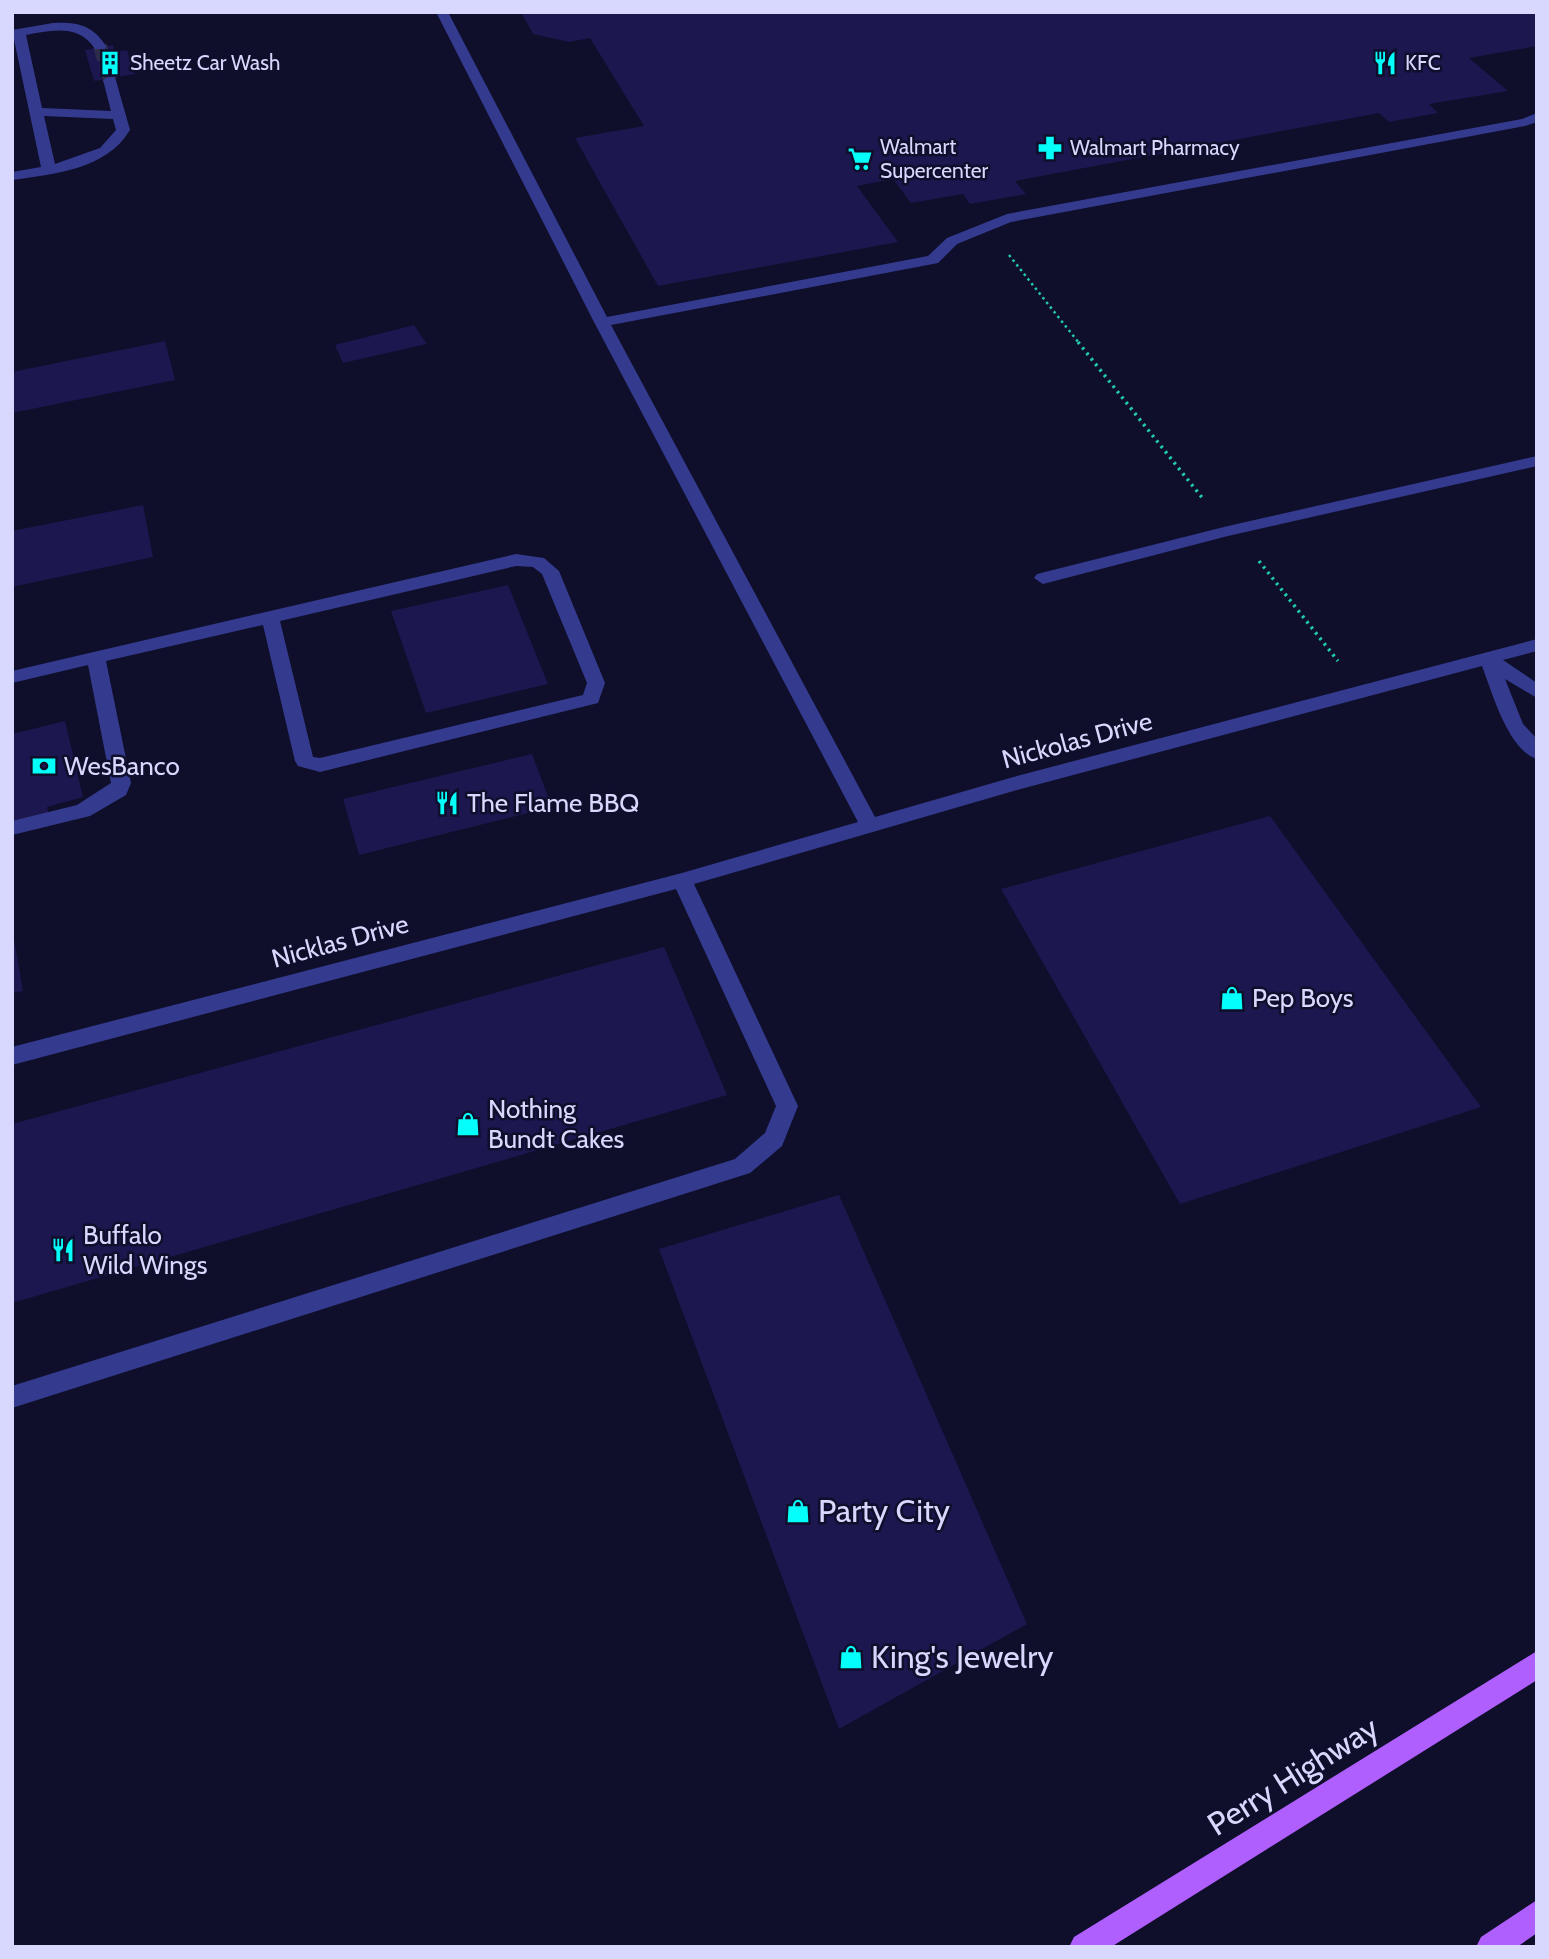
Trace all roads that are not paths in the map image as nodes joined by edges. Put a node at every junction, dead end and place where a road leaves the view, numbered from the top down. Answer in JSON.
{"nodes":[{"id":1,"x":442,"y":12,"type":"edge"},
{"id":2,"x":16,"y":34,"type":"edge"},
{"id":3,"x":100,"y":46,"type":"tunnel mouth"},
{"id":4,"x":110,"y":80,"type":"tunnel mouth"},
{"id":5,"x":36,"y":112,"type":"junction"},
{"id":6,"x":119,"y":115,"type":"junction"},
{"id":7,"x":1537,"y":117,"type":"edge"},
{"id":8,"x":49,"y":170,"type":"junction"},
{"id":9,"x":12,"y":176,"type":"edge"},
{"id":10,"x":603,"y":322,"type":"junction"},
{"id":11,"x":1537,"y":461,"type":"edge"},
{"id":12,"x":1043,"y":578,"type":"dead end"},
{"id":13,"x":270,"y":617,"type":"junction"},
{"id":14,"x":1537,"y":645,"type":"edge"},
{"id":15,"x":96,"y":658,"type":"junction"},
{"id":16,"x":1488,"y":659,"type":"junction"},
{"id":17,"x":12,"y":677,"type":"edge"},
{"id":18,"x":1537,"y":692,"type":"edge"},
{"id":19,"x":1537,"y":752,"type":"edge"},
{"id":20,"x":870,"y":825,"type":"junction"},
{"id":21,"x":12,"y":828,"type":"edge"},
{"id":22,"x":682,"y":880,"type":"junction"},
{"id":23,"x":12,"y":1056,"type":"edge"},
{"id":24,"x":12,"y":1397,"type":"edge"},
{"id":25,"x":1537,"y":1664,"type":"edge"},
{"id":26,"x":1537,"y":1915,"type":"edge"},
{"id":27,"x":1084,"y":1947,"type":"edge"},
{"id":28,"x":1491,"y":1947,"type":"edge"}],
"edges":[{"from":1,"to":10,"type":"lane"},
{"from":2,"to":3,"type":"lane"},
{"from":2,"to":5,"type":"lane"},
{"from":4,"to":6,"type":"lane"},
{"from":5,"to":6,"type":"lane"},
{"from":5,"to":8,"type":"lane"},
{"from":6,"to":8,"type":"lane"},
{"from":7,"to":10,"type":"lane"},
{"from":8,"to":9,"type":"lane"},
{"from":10,"to":20,"type":"lane"},
{"from":11,"to":12,"type":"lane"},
{"from":13,"to":13,"type":"lane"},
{"from":13,"to":15,"type":"lane"},
{"from":14,"to":16,"type":"lane","name":"Nickolas Drive"},
{"from":15,"to":17,"type":"lane"},
{"from":15,"to":21,"type":"lane"},
{"from":16,"to":18,"type":"lane"},
{"from":16,"to":19,"type":"lane"},
{"from":16,"to":20,"type":"lane","name":"Nickolas Drive"},
{"from":20,"to":22,"type":"lane","name":"Nickolas Drive"},
{"from":22,"to":23,"type":"lane","name":"Nicklas Drive"},
{"from":22,"to":24,"type":"lane"},
{"from":25,"to":27,"type":"main road","name":"Perry Highway"},
{"from":26,"to":28,"type":"main road"}]}
